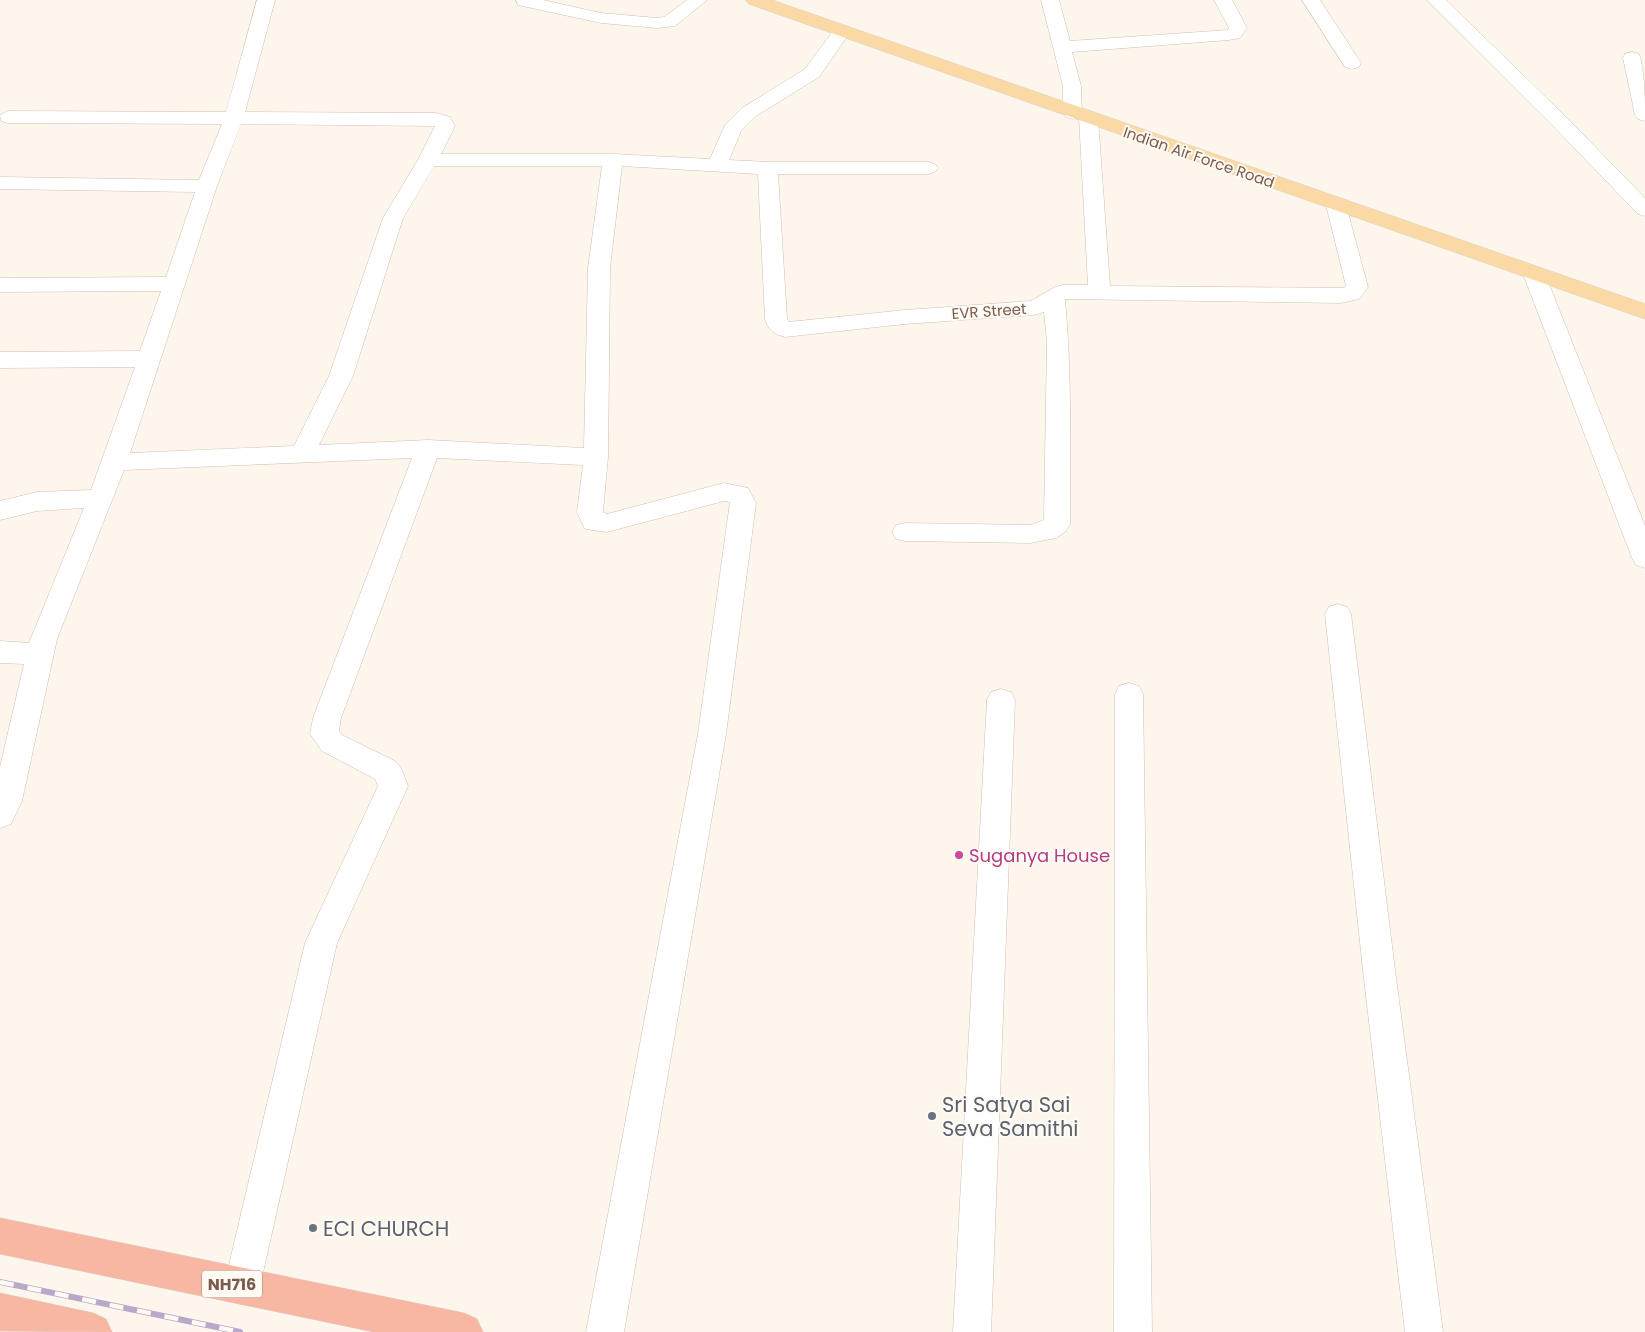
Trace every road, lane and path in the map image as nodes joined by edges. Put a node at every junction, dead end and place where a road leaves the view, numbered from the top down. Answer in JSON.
{"nodes":[{"id":1,"x":266,"y":0,"type":"edge"},
{"id":2,"x":698,"y":0,"type":"edge"},
{"id":3,"x":755,"y":0,"type":"edge"},
{"id":4,"x":1050,"y":0,"type":"edge"},
{"id":5,"x":1222,"y":0,"type":"edge"},
{"id":6,"x":1311,"y":0,"type":"edge"},
{"id":7,"x":1436,"y":0,"type":"edge"},
{"id":8,"x":524,"y":1,"type":"dead end"},
{"id":9,"x":842,"y":31,"type":"junction"},
{"id":10,"x":1062,"y":47,"type":"junction"},
{"id":11,"x":1632,"y":58,"type":"dead end"},
{"id":12,"x":1352,"y":63,"type":"dead end"},
{"id":13,"x":1081,"y":116,"type":"junction"},
{"id":14,"x":1645,"y":116,"type":"edge"},
{"id":15,"x":8,"y":117,"type":"dead end"},
{"id":16,"x":234,"y":118,"type":"junction"},
{"id":17,"x":428,"y":160,"type":"junction"},
{"id":18,"x":613,"y":160,"type":"junction"},
{"id":19,"x":717,"y":166,"type":"junction"},
{"id":20,"x":768,"y":168,"type":"junction"},
{"id":21,"x":928,"y":168,"type":"dead end"},
{"id":22,"x":0,"y":183,"type":"edge"},
{"id":23,"x":206,"y":186,"type":"junction"},
{"id":24,"x":1336,"y":205,"type":"junction"},
{"id":25,"x":1645,"y":210,"type":"edge"},
{"id":26,"x":1534,"y":274,"type":"junction"},
{"id":27,"x":173,"y":284,"type":"junction"},
{"id":28,"x":0,"y":286,"type":"edge"},
{"id":29,"x":1099,"y":292,"type":"junction"},
{"id":30,"x":1054,"y":296,"type":"junction"},
{"id":31,"x":1645,"y":312,"type":"edge"},
{"id":32,"x":0,"y":360,"type":"edge"},
{"id":33,"x":148,"y":360,"type":"junction"},
{"id":34,"x":428,"y":449,"type":"junction"},
{"id":35,"x":302,"y":454,"type":"junction"},
{"id":36,"x":596,"y":457,"type":"junction"},
{"id":37,"x":114,"y":462,"type":"junction"},
{"id":38,"x":99,"y":498,"type":"junction"},
{"id":39,"x":0,"y":511,"type":"edge"},
{"id":40,"x":905,"y":532,"type":"dead end"},
{"id":41,"x":1645,"y":558,"type":"edge"},
{"id":42,"x":1338,"y":614,"type":"dead end"},
{"id":43,"x":0,"y":652,"type":"edge"},
{"id":44,"x":40,"y":654,"type":"junction"},
{"id":45,"x":1129,"y":694,"type":"dead end"},
{"id":46,"x":1001,"y":700,"type":"dead end"},
{"id":47,"x":0,"y":815,"type":"edge"},
{"id":48,"x":0,"y":1236,"type":"edge"},
{"id":49,"x":242,"y":1286,"type":"junction"},
{"id":50,"x":0,"y":1312,"type":"edge"},
{"id":51,"x":93,"y":1332,"type":"edge"},
{"id":52,"x":464,"y":1332,"type":"edge"},
{"id":53,"x":605,"y":1332,"type":"edge"},
{"id":54,"x":972,"y":1332,"type":"edge"},
{"id":55,"x":1133,"y":1332,"type":"edge"},
{"id":56,"x":1424,"y":1332,"type":"edge"}],
"edges":[{"from":1,"to":16,"type":"street"},
{"from":2,"to":8,"type":"street"},
{"from":3,"to":9,"type":"main road","name":"Indian Air Force Road"},
{"from":4,"to":10,"type":"street"},
{"from":5,"to":10,"type":"street"},
{"from":6,"to":12,"type":"street"},
{"from":7,"to":25,"type":"street"},
{"from":9,"to":13,"type":"main road","name":"Indian Air Force Road"},
{"from":9,"to":19,"type":"street"},
{"from":10,"to":13,"type":"street"},
{"from":11,"to":14,"type":"street"},
{"from":13,"to":24,"type":"main road","name":"Indian Air Force Road"},
{"from":13,"to":29,"type":"street"},
{"from":15,"to":16,"type":"street"},
{"from":16,"to":17,"type":"street"},
{"from":16,"to":23,"type":"street"},
{"from":17,"to":18,"type":"street"},
{"from":17,"to":35,"type":"street"},
{"from":18,"to":19,"type":"street"},
{"from":18,"to":36,"type":"street"},
{"from":19,"to":20,"type":"street"},
{"from":20,"to":21,"type":"street"},
{"from":20,"to":30,"type":"street","name":"EVR Street"},
{"from":22,"to":23,"type":"street"},
{"from":23,"to":27,"type":"street"},
{"from":24,"to":26,"type":"main road","name":"Indian Air Force Road"},
{"from":24,"to":29,"type":"street","name":"EVR Street"},
{"from":26,"to":31,"type":"main road","name":"Indian Air Force Road"},
{"from":26,"to":41,"type":"street"},
{"from":27,"to":28,"type":"street"},
{"from":27,"to":33,"type":"street"},
{"from":29,"to":30,"type":"street","name":"EVR Street"},
{"from":30,"to":40,"type":"street"},
{"from":32,"to":33,"type":"street"},
{"from":33,"to":37,"type":"street"},
{"from":34,"to":35,"type":"street"},
{"from":34,"to":36,"type":"street"},
{"from":34,"to":49,"type":"street"},
{"from":35,"to":37,"type":"street"},
{"from":36,"to":53,"type":"street"},
{"from":37,"to":38,"type":"street"},
{"from":38,"to":39,"type":"street"},
{"from":38,"to":44,"type":"street"},
{"from":42,"to":56,"type":"street"},
{"from":43,"to":44,"type":"street"},
{"from":44,"to":47,"type":"street"},
{"from":45,"to":55,"type":"street"},
{"from":46,"to":54,"type":"street"},
{"from":48,"to":49,"type":"highway","number":"NH716"},
{"from":49,"to":52,"type":"highway","number":"NH716"},
{"from":50,"to":51,"type":"highway"}]}
